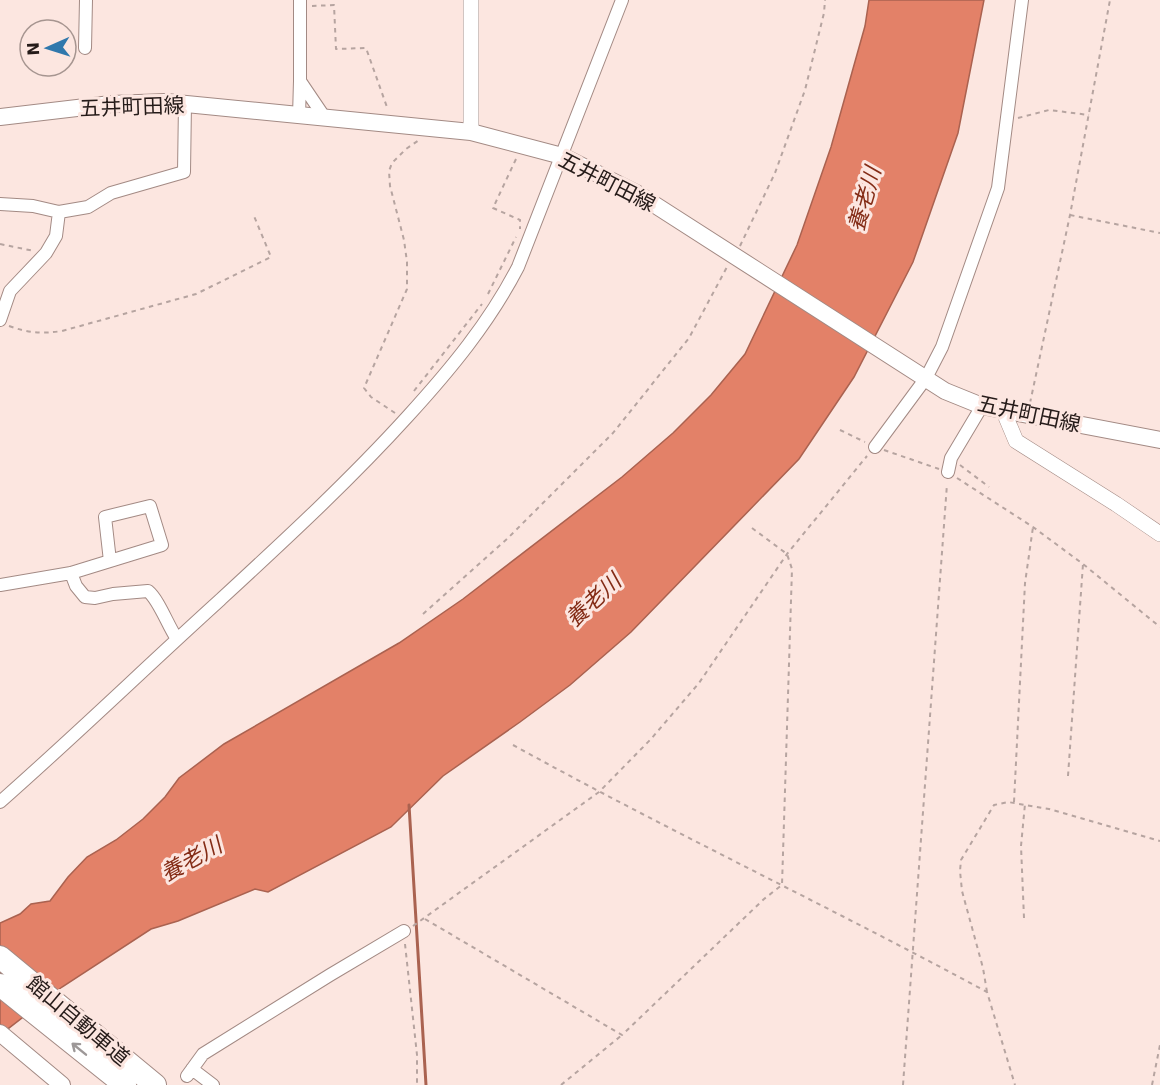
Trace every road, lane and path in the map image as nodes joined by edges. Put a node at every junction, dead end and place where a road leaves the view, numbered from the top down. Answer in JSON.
{"nodes":[{"id":1,"x":86,"y":0,"type":"edge"},
{"id":2,"x":471,"y":0,"type":"edge"},
{"id":3,"x":622,"y":0,"type":"edge"},
{"id":4,"x":825,"y":0,"type":"edge"},
{"id":5,"x":1022,"y":0,"type":"edge"},
{"id":6,"x":1110,"y":0,"type":"edge"},
{"id":7,"x":300,"y":3,"type":"edge"},
{"id":8,"x":85,"y":48,"type":"dead end"},
{"id":9,"x":300,"y":81,"type":"junction"},
{"id":10,"x":185,"y":103,"type":"junction"},
{"id":11,"x":1089,"y":115,"type":"junction"},
{"id":12,"x":299,"y":116,"type":"junction"},
{"id":13,"x":0,"y":117,"type":"edge"},
{"id":14,"x":325,"y":118,"type":"junction"},
{"id":15,"x":1007,"y":121,"type":"junction"},
{"id":16,"x":393,"y":125,"type":"junction"},
{"id":17,"x":436,"y":129,"type":"junction"},
{"id":18,"x":471,"y":132,"type":"junction"},
{"id":19,"x":523,"y":145,"type":"junction"},
{"id":20,"x":562,"y":156,"type":"junction"},
{"id":21,"x":0,"y":204,"type":"edge"},
{"id":22,"x":59,"y":212,"type":"junction"},
{"id":23,"x":1070,"y":215,"type":"junction"},
{"id":24,"x":254,"y":216,"type":"dead end"},
{"id":25,"x":1160,"y":233,"type":"edge"},
{"id":26,"x":0,"y":244,"type":"edge"},
{"id":27,"x":46,"y":253,"type":"junction"},
{"id":28,"x":727,"y":259,"type":"junction"},
{"id":29,"x":4,"y":323,"type":"edge"},
{"id":30,"x":927,"y":378,"type":"junction"},
{"id":31,"x":410,"y":396,"type":"dead end"},
{"id":32,"x":982,"y":406,"type":"junction"},
{"id":33,"x":1003,"y":410,"type":"junction"},
{"id":34,"x":1028,"y":415,"type":"junction"},
{"id":35,"x":398,"y":427,"type":"junction"},
{"id":36,"x":840,"y":430,"type":"dead end"},
{"id":37,"x":1160,"y":440,"type":"edge"},
{"id":38,"x":875,"y":447,"type":"junction"},
{"id":39,"x":951,"y":458,"type":"junction"},
{"id":40,"x":948,"y":472,"type":"junction"},
{"id":41,"x":989,"y":487,"type":"dead end"},
{"id":42,"x":1033,"y":527,"type":"junction"},
{"id":43,"x":752,"y":528,"type":"dead end"},
{"id":44,"x":1160,"y":534,"type":"edge"},
{"id":45,"x":787,"y":554,"type":"junction"},
{"id":46,"x":110,"y":561,"type":"junction"},
{"id":47,"x":1083,"y":564,"type":"junction"},
{"id":48,"x":71,"y":573,"type":"junction"},
{"id":49,"x":0,"y":585,"type":"edge"},
{"id":50,"x":423,"y":614,"type":"dead end"},
{"id":51,"x":1160,"y":627,"type":"edge"},
{"id":52,"x":177,"y":639,"type":"junction"},
{"id":53,"x":513,"y":746,"type":"dead end"},
{"id":54,"x":1068,"y":776,"type":"dead end"},
{"id":55,"x":599,"y":792,"type":"junction"},
{"id":56,"x":0,"y":802,"type":"edge"},
{"id":57,"x":1014,"y":802,"type":"junction"},
{"id":58,"x":1025,"y":804,"type":"junction"},
{"id":59,"x":1160,"y":841,"type":"edge"},
{"id":60,"x":782,"y":885,"type":"junction"},
{"id":61,"x":1024,"y":918,"type":"dead end"},
{"id":62,"x":425,"y":919,"type":"junction"},
{"id":63,"x":404,"y":932,"type":"junction"},
{"id":64,"x":914,"y":952,"type":"junction"},
{"id":65,"x":0,"y":957,"type":"edge"},
{"id":66,"x":0,"y":985,"type":"edge"},
{"id":67,"x":987,"y":992,"type":"junction"},
{"id":68,"x":0,"y":1033,"type":"edge"},
{"id":69,"x":622,"y":1035,"type":"junction"},
{"id":70,"x":1160,"y":1045,"type":"edge"},
{"id":71,"x":62,"y":1085,"type":"edge"},
{"id":72,"x":125,"y":1085,"type":"edge"},
{"id":73,"x":155,"y":1085,"type":"edge"},
{"id":74,"x":213,"y":1085,"type":"edge"},
{"id":75,"x":417,"y":1085,"type":"edge"},
{"id":76,"x":561,"y":1085,"type":"edge"},
{"id":77,"x":903,"y":1085,"type":"edge"},
{"id":78,"x":1015,"y":1085,"type":"edge"},
{"id":79,"x":1152,"y":1085,"type":"edge"}],
"edges":[{"from":1,"to":8,"type":"street"},
{"from":2,"to":18,"type":"street"},
{"from":3,"to":20,"type":"street"},
{"from":4,"to":28,"type":"path"},
{"from":5,"to":15,"type":"street"},
{"from":6,"to":11,"type":"path"},
{"from":7,"to":9,"type":"street"},
{"from":7,"to":16,"type":"path"},
{"from":9,"to":12,"type":"street"},
{"from":9,"to":14,"type":"street"},
{"from":10,"to":12,"type":"main road","name":"五井町田線"},
{"from":10,"to":13,"type":"main road","name":"五井町田線"},
{"from":10,"to":22,"type":"street"},
{"from":11,"to":15,"type":"path"},
{"from":11,"to":23,"type":"path"},
{"from":12,"to":14,"type":"main road","name":"五井町田線"},
{"from":14,"to":16,"type":"main road","name":"五井町田線"},
{"from":15,"to":30,"type":"street"},
{"from":16,"to":17,"type":"main road","name":"五井町田線"},
{"from":17,"to":18,"type":"main road","name":"五井町田線"},
{"from":17,"to":35,"type":"path"},
{"from":18,"to":19,"type":"main road","name":"五井町田線"},
{"from":19,"to":20,"type":"main road","name":"五井町田線"},
{"from":19,"to":31,"type":"path"},
{"from":20,"to":28,"type":"main road","name":"五井町田線"},
{"from":20,"to":35,"type":"street"},
{"from":21,"to":22,"type":"street"},
{"from":22,"to":27,"type":"street"},
{"from":23,"to":25,"type":"path"},
{"from":23,"to":34,"type":"path"},
{"from":24,"to":29,"type":"path"},
{"from":26,"to":27,"type":"path"},
{"from":27,"to":29,"type":"street"},
{"from":28,"to":30,"type":"main road","name":"五井町田線"},
{"from":28,"to":50,"type":"path"},
{"from":30,"to":32,"type":"main road","name":"五井町田線"},
{"from":30,"to":38,"type":"street"},
{"from":32,"to":33,"type":"main road","name":"五井町田線"},
{"from":32,"to":39,"type":"street"},
{"from":33,"to":34,"type":"main road","name":"五井町田線"},
{"from":33,"to":44,"type":"street"},
{"from":34,"to":37,"type":"main road","name":"五井町田線"},
{"from":35,"to":52,"type":"street"},
{"from":36,"to":38,"type":"path"},
{"from":38,"to":40,"type":"path"},
{"from":38,"to":45,"type":"path"},
{"from":39,"to":40,"type":"street"},
{"from":39,"to":41,"type":"path"},
{"from":40,"to":42,"type":"path"},
{"from":40,"to":64,"type":"path"},
{"from":42,"to":47,"type":"path"},
{"from":42,"to":57,"type":"path"},
{"from":43,"to":45,"type":"path"},
{"from":45,"to":55,"type":"path"},
{"from":45,"to":60,"type":"path"},
{"from":46,"to":46,"type":"street"},
{"from":46,"to":48,"type":"street"},
{"from":47,"to":51,"type":"path"},
{"from":47,"to":54,"type":"path"},
{"from":48,"to":49,"type":"street"},
{"from":48,"to":52,"type":"street"},
{"from":52,"to":56,"type":"street"},
{"from":53,"to":55,"type":"path"},
{"from":55,"to":60,"type":"path"},
{"from":55,"to":62,"type":"path"},
{"from":57,"to":58,"type":"path"},
{"from":57,"to":67,"type":"path"},
{"from":58,"to":59,"type":"path"},
{"from":58,"to":61,"type":"path"},
{"from":60,"to":64,"type":"path"},
{"from":60,"to":69,"type":"path"},
{"from":62,"to":63,"type":"path"},
{"from":62,"to":69,"type":"path"},
{"from":63,"to":74,"type":"street"},
{"from":63,"to":75,"type":"path"},
{"from":64,"to":67,"type":"path"},
{"from":64,"to":77,"type":"path"},
{"from":65,"to":73,"type":"highway","name":"館山自動車道"},
{"from":72,"to":66,"type":"highway","name":"館山自動車道","one_way":true},
{"from":67,"to":78,"type":"path"},
{"from":68,"to":71,"type":"main road"},
{"from":69,"to":76,"type":"path"},
{"from":70,"to":79,"type":"path"}]}
